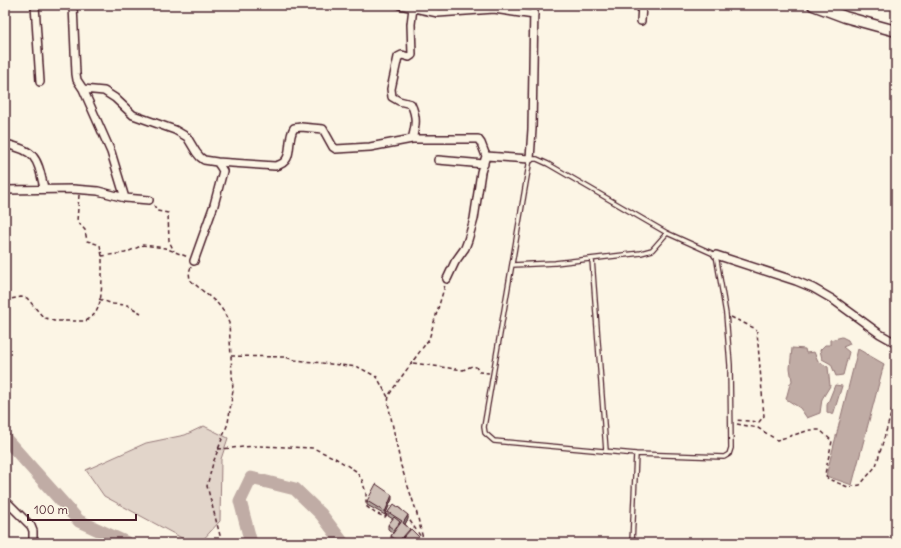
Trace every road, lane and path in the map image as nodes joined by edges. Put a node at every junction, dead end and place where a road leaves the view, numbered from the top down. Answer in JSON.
{"nodes":[{"id":1,"x":36,"y":5,"type":"edge"},
{"id":2,"x":73,"y":5,"type":"edge"},
{"id":3,"x":400,"y":5,"type":"edge"},
{"id":4,"x":534,"y":5,"type":"edge"},
{"id":5,"x":642,"y":5,"type":"edge"},
{"id":6,"x":813,"y":5,"type":"edge"},
{"id":7,"x":413,"y":8,"type":"junction"},
{"id":8,"x":534,"y":15,"type":"junction"},
{"id":9,"x":641,"y":21,"type":"dead end"},
{"id":10,"x":896,"y":31,"type":"edge"},
{"id":11,"x":40,"y":82,"type":"dead end"},
{"id":12,"x":83,"y":88,"type":"junction"},
{"id":13,"x":412,"y":139,"type":"junction"},
{"id":14,"x":5,"y":144,"type":"edge"},
{"id":15,"x":486,"y":156,"type":"junction"},
{"id":16,"x":530,"y":158,"type":"junction"},
{"id":17,"x":438,"y":160,"type":"dead end"},
{"id":18,"x":217,"y":162,"type":"junction"},
{"id":19,"x":484,"y":164,"type":"junction"},
{"id":20,"x":44,"y":188,"type":"junction"},
{"id":21,"x":79,"y":189,"type":"junction"},
{"id":22,"x":5,"y":190,"type":"edge"},
{"id":23,"x":125,"y":198,"type":"junction"},
{"id":24,"x":149,"y":200,"type":"joint"},
{"id":25,"x":667,"y":233,"type":"junction"},
{"id":26,"x":174,"y":251,"type":"junction"},
{"id":27,"x":716,"y":255,"type":"junction"},
{"id":28,"x":102,"y":256,"type":"junction"},
{"id":29,"x":592,"y":258,"type":"junction"},
{"id":30,"x":194,"y":261,"type":"junction"},
{"id":31,"x":512,"y":265,"type":"junction"},
{"id":32,"x":447,"y":279,"type":"joint"},
{"id":33,"x":99,"y":299,"type":"junction"},
{"id":34,"x":5,"y":300,"type":"edge"},
{"id":35,"x":141,"y":313,"type":"dead end"},
{"id":36,"x":726,"y":314,"type":"junction"},
{"id":37,"x":896,"y":343,"type":"edge"},
{"id":38,"x":232,"y":356,"type":"junction"},
{"id":39,"x":413,"y":363,"type":"junction"},
{"id":40,"x":493,"y":373,"type":"junction"},
{"id":41,"x":896,"y":397,"type":"edge"},
{"id":42,"x":389,"y":399,"type":"junction"},
{"id":43,"x":731,"y":421,"type":"junction"},
{"id":44,"x":218,"y":450,"type":"junction"},
{"id":45,"x":606,"y":451,"type":"junction"},
{"id":46,"x":636,"y":454,"type":"junction"},
{"id":47,"x":5,"y":500,"type":"edge"},
{"id":48,"x":423,"y":538,"type":"junction"},
{"id":49,"x":33,"y":543,"type":"edge"},
{"id":50,"x":222,"y":543,"type":"edge"},
{"id":51,"x":424,"y":543,"type":"edge"},
{"id":52,"x":632,"y":543,"type":"edge"}],
"edges":[{"from":1,"to":11,"type":"street"},
{"from":2,"to":12,"type":"street"},
{"from":3,"to":7,"type":"street"},
{"from":4,"to":8,"type":"street"},
{"from":5,"to":9,"type":"street"},
{"from":6,"to":10,"type":"main road"},
{"from":7,"to":8,"type":"street"},
{"from":7,"to":13,"type":"street"},
{"from":8,"to":16,"type":"street"},
{"from":12,"to":18,"type":"street"},
{"from":12,"to":23,"type":"street"},
{"from":13,"to":15,"type":"street"},
{"from":13,"to":18,"type":"street"},
{"from":14,"to":20,"type":"street"},
{"from":15,"to":16,"type":"street"},
{"from":15,"to":19,"type":"street"},
{"from":16,"to":25,"type":"lane"},
{"from":16,"to":31,"type":"lane"},
{"from":17,"to":19,"type":"street"},
{"from":18,"to":30,"type":"street"},
{"from":19,"to":32,"type":"street"},
{"from":20,"to":21,"type":"street"},
{"from":20,"to":22,"type":"street"},
{"from":21,"to":23,"type":"street"},
{"from":21,"to":28,"type":"path"},
{"from":23,"to":24,"type":"street"},
{"from":24,"to":26,"type":"path"},
{"from":25,"to":27,"type":"lane"},
{"from":25,"to":29,"type":"lane"},
{"from":26,"to":28,"type":"path"},
{"from":26,"to":30,"type":"path"},
{"from":27,"to":36,"type":"lane"},
{"from":27,"to":37,"type":"street"},
{"from":28,"to":33,"type":"path"},
{"from":29,"to":31,"type":"lane"},
{"from":29,"to":45,"type":"lane"},
{"from":30,"to":38,"type":"path"},
{"from":31,"to":40,"type":"lane"},
{"from":32,"to":39,"type":"path"},
{"from":33,"to":34,"type":"path"},
{"from":33,"to":35,"type":"path"},
{"from":36,"to":43,"type":"lane"},
{"from":36,"to":43,"type":"path"},
{"from":38,"to":42,"type":"path"},
{"from":38,"to":44,"type":"path"},
{"from":39,"to":40,"type":"path"},
{"from":39,"to":42,"type":"path"},
{"from":40,"to":45,"type":"lane"},
{"from":41,"to":43,"type":"path"},
{"from":42,"to":48,"type":"path"},
{"from":43,"to":46,"type":"lane"},
{"from":44,"to":48,"type":"path"},
{"from":44,"to":50,"type":"path"},
{"from":45,"to":46,"type":"lane"},
{"from":46,"to":52,"type":"lane"},
{"from":47,"to":49,"type":"street"},
{"from":48,"to":51,"type":"path"}]}
